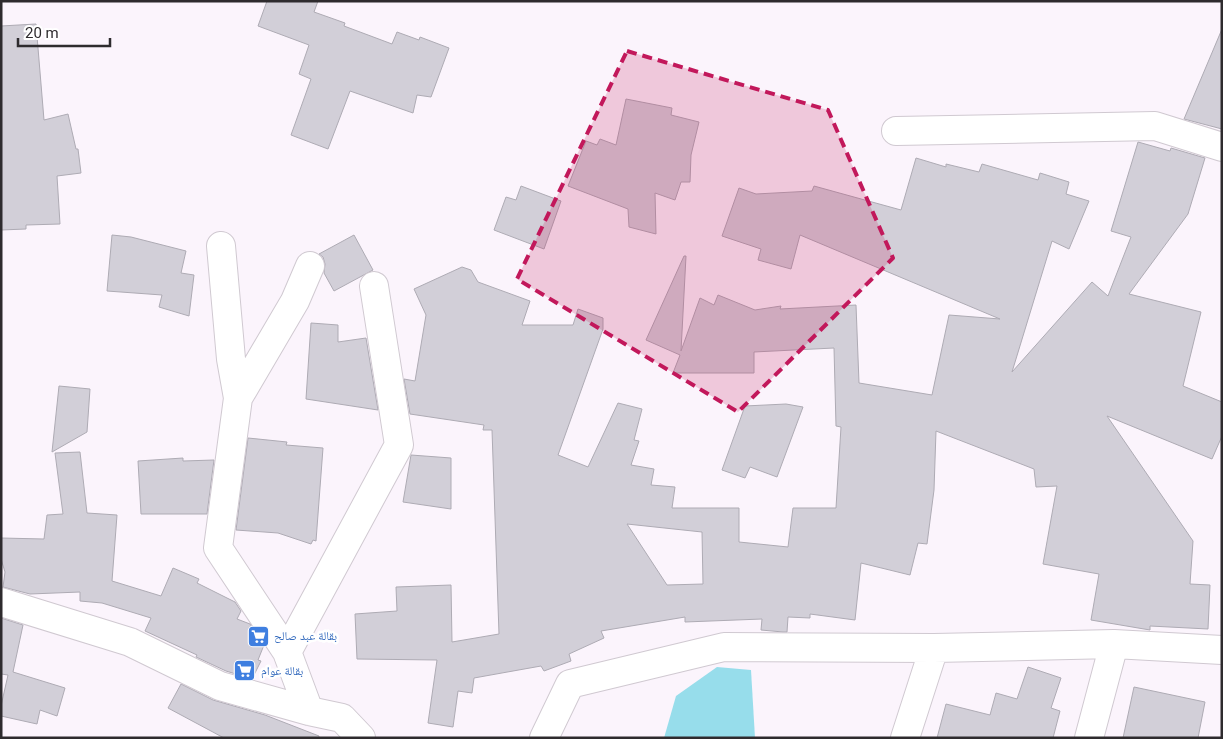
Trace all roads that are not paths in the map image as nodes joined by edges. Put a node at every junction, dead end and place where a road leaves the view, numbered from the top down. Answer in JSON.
{"nodes":[{"id":1,"x":896,"y":131,"type":"dead end"},
{"id":2,"x":1222,"y":147,"type":"edge"},
{"id":3,"x":221,"y":246,"type":"dead end"},
{"id":4,"x":310,"y":266,"type":"dead end"},
{"id":5,"x":374,"y":286,"type":"dead end"},
{"id":6,"x":238,"y":398,"type":"junction"},
{"id":7,"x":1,"y":602,"type":"edge"},
{"id":8,"x":1114,"y":644,"type":"junction"},
{"id":9,"x":934,"y":648,"type":"junction"},
{"id":10,"x":1222,"y":650,"type":"edge"},
{"id":11,"x":287,"y":652,"type":"junction"},
{"id":12,"x":309,"y":711,"type":"junction"},
{"id":13,"x":361,"y":738,"type":"edge"},
{"id":14,"x":544,"y":738,"type":"edge"},
{"id":15,"x":906,"y":738,"type":"edge"},
{"id":16,"x":1089,"y":738,"type":"edge"}],
"edges":[{"from":1,"to":2,"type":"street"},
{"from":3,"to":6,"type":"street"},
{"from":4,"to":6,"type":"street"},
{"from":5,"to":11,"type":"street"},
{"from":6,"to":11,"type":"street"},
{"from":7,"to":12,"type":"street"},
{"from":8,"to":9,"type":"street"},
{"from":8,"to":10,"type":"street"},
{"from":8,"to":16,"type":"street"},
{"from":9,"to":14,"type":"street"},
{"from":9,"to":15,"type":"street"},
{"from":11,"to":12,"type":"street"},
{"from":12,"to":13,"type":"street"}]}
